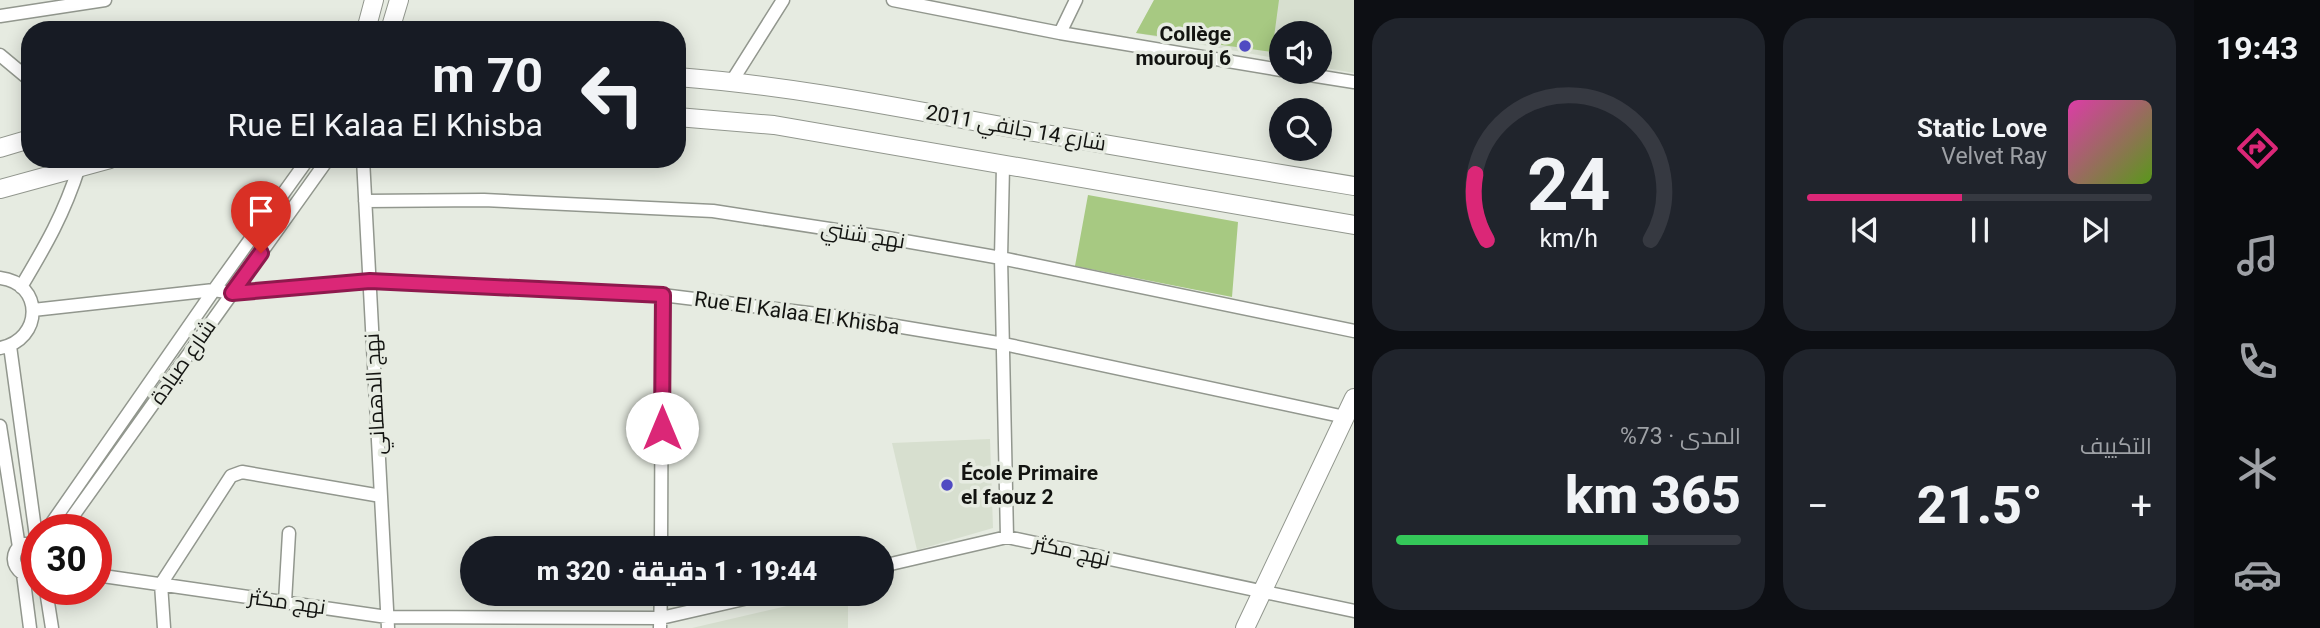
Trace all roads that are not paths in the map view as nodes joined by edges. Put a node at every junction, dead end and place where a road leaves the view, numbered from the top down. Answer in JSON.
{"nodes":[{"id":1,"x":105,"y":0,"type":"edge"},
{"id":2,"x":374,"y":0,"type":"edge"},
{"id":3,"x":399,"y":0,"type":"edge"},
{"id":4,"x":783,"y":0,"type":"edge"},
{"id":5,"x":893,"y":0,"type":"edge"},
{"id":6,"x":1076,"y":0,"type":"edge"},
{"id":7,"x":0,"y":16,"type":"edge"},
{"id":8,"x":368,"y":21,"type":"edge"},
{"id":9,"x":393,"y":21,"type":"edge"},
{"id":10,"x":1059,"y":33,"type":"junction"},
{"id":11,"x":0,"y":55,"type":"edge"},
{"id":12,"x":1269,"y":68,"type":"edge"},
{"id":13,"x":21,"y":72,"type":"edge"},
{"id":14,"x":686,"y":78,"type":"edge"},
{"id":15,"x":1332,"y":79,"type":"edge"},
{"id":16,"x":732,"y":82,"type":"junction"},
{"id":17,"x":1354,"y":82,"type":"edge"},
{"id":18,"x":686,"y":118,"type":"edge"},
{"id":19,"x":21,"y":142,"type":"edge"},
{"id":20,"x":0,"y":148,"type":"edge"},
{"id":21,"x":1003,"y":166,"type":"junction"},
{"id":22,"x":63,"y":168,"type":"edge"},
{"id":23,"x":77,"y":168,"type":"edge"},
{"id":24,"x":302,"y":168,"type":"edge"},
{"id":25,"x":322,"y":168,"type":"edge"},
{"id":26,"x":363,"y":168,"type":"edge"},
{"id":27,"x":1354,"y":186,"type":"edge"},
{"id":28,"x":0,"y":189,"type":"edge"},
{"id":29,"x":365,"y":201,"type":"junction"},
{"id":30,"x":1354,"y":225,"type":"edge"},
{"id":31,"x":1001,"y":258,"type":"junction"},
{"id":32,"x":0,"y":278,"type":"edge"},
{"id":33,"x":370,"y":281,"type":"junction"},
{"id":34,"x":21,"y":286,"type":"junction"},
{"id":35,"x":214,"y":290,"type":"junction"},
{"id":36,"x":232,"y":293,"type":"junction"},
{"id":37,"x":663,"y":295,"type":"junction"},
{"id":38,"x":33,"y":310,"type":"junction"},
{"id":39,"x":1354,"y":331,"type":"edge"},
{"id":40,"x":1004,"y":344,"type":"junction"},
{"id":41,"x":5,"y":347,"type":"edge"},
{"id":42,"x":1350,"y":409,"type":"edge"},
{"id":43,"x":0,"y":426,"type":"edge"},
{"id":44,"x":381,"y":496,"type":"junction"},
{"id":45,"x":32,"y":514,"type":"edge"},
{"id":46,"x":58,"y":514,"type":"edge"},
{"id":47,"x":75,"y":514,"type":"edge"},
{"id":48,"x":289,"y":533,"type":"dead end"},
{"id":49,"x":661,"y":536,"type":"edge"},
{"id":50,"x":1007,"y":537,"type":"junction"},
{"id":51,"x":19,"y":547,"type":"joint"},
{"id":52,"x":7,"y":560,"type":"edge"},
{"id":53,"x":894,"y":563,"type":"edge"},
{"id":54,"x":21,"y":572,"type":"edge"},
{"id":55,"x":112,"y":577,"type":"edge"},
{"id":56,"x":160,"y":584,"type":"junction"},
{"id":57,"x":1263,"y":592,"type":"junction"},
{"id":58,"x":285,"y":602,"type":"junction"},
{"id":59,"x":27,"y":605,"type":"edge"},
{"id":60,"x":48,"y":605,"type":"edge"},
{"id":61,"x":722,"y":606,"type":"edge"},
{"id":62,"x":1354,"y":611,"type":"edge"},
{"id":63,"x":387,"y":622,"type":"edge"},
{"id":64,"x":510,"y":623,"type":"edge"},
{"id":65,"x":661,"y":623,"type":"edge"},
{"id":66,"x":30,"y":628,"type":"edge"},
{"id":67,"x":52,"y":628,"type":"edge"},
{"id":68,"x":164,"y":628,"type":"edge"},
{"id":69,"x":1245,"y":628,"type":"edge"}],
"edges":[{"from":1,"to":7,"type":"street"},
{"from":2,"to":8,"type":"street"},
{"from":3,"to":9,"type":"street"},
{"from":4,"to":16,"type":"street"},
{"from":5,"to":10,"type":"street"},
{"from":6,"to":10,"type":"street"},
{"from":10,"to":12,"type":"street"},
{"from":11,"to":13,"type":"street"},
{"from":14,"to":16,"type":"street","name":"شارع 14 جانفي 2011"},
{"from":15,"to":17,"type":"street"},
{"from":16,"to":27,"type":"street","name":"شارع 14 جانفي 2011"},
{"from":18,"to":21,"type":"street","name":"شارع 14 جانفي 2011"},
{"from":19,"to":20,"type":"street"},
{"from":21,"to":30,"type":"street","name":"شارع 14 جانفي 2011"},
{"from":21,"to":31,"type":"street"},
{"from":22,"to":28,"type":"street"},
{"from":23,"to":34,"type":"street"},
{"from":24,"to":35,"type":"street","name":"شارع صيادة"},
{"from":25,"to":36,"type":"street","name":"شارع صيادة"},
{"from":26,"to":29,"type":"street","name":"نهج الدهماني"},
{"from":29,"to":31,"type":"street","name":"نهج شنني"},
{"from":29,"to":33,"type":"street","name":"نهج الدهماني"},
{"from":31,"to":39,"type":"street","name":"نهج شنني"},
{"from":31,"to":40,"type":"street"},
{"from":32,"to":34,"type":"street"},
{"from":33,"to":36,"type":"street","name":"Rue El Kalaa El Khisba"},
{"from":33,"to":37,"type":"street","name":"Rue El Kalaa El Khisba"},
{"from":33,"to":44,"type":"street","name":"نهج الدهماني"},
{"from":34,"to":38,"type":"street"},
{"from":35,"to":36,"type":"street","name":"Rue El Kalaa El Khisba"},
{"from":35,"to":38,"type":"street","name":"Rue El Kalaa El Khisba"},
{"from":35,"to":46,"type":"street","name":"شارع صيادة"},
{"from":36,"to":47,"type":"street","name":"شارع صيادة"},
{"from":37,"to":40,"type":"street","name":"Rue El Kalaa El Khisba"},
{"from":37,"to":49,"type":"street"},
{"from":38,"to":41,"type":"street"},
{"from":40,"to":42,"type":"street","name":"Rue El Kalaa El Khisba"},
{"from":40,"to":50,"type":"street"},
{"from":41,"to":45,"type":"street"},
{"from":42,"to":57,"type":"street"},
{"from":43,"to":51,"type":"street"},
{"from":44,"to":56,"type":"street"},
{"from":44,"to":63,"type":"street","name":"نهج الدهماني"},
{"from":48,"to":58,"type":"street"},
{"from":50,"to":53,"type":"street","name":"نهج مكثر"},
{"from":50,"to":57,"type":"street","name":"نهج مكثر"},
{"from":51,"to":52,"type":"street"},
{"from":52,"to":54,"type":"street"},
{"from":55,"to":56,"type":"street","name":"نهج مكثر"},
{"from":56,"to":58,"type":"street","name":"نهج مكثر"},
{"from":56,"to":68,"type":"street"},
{"from":57,"to":62,"type":"street","name":"نهج مكثر"},
{"from":57,"to":69,"type":"street"},
{"from":58,"to":63,"type":"street","name":"نهج مكثر"},
{"from":59,"to":66,"type":"street"},
{"from":60,"to":67,"type":"street"},
{"from":61,"to":65,"type":"street","name":"نهج مكثر"},
{"from":63,"to":64,"type":"street","name":"نهج مكثر"},
{"from":64,"to":65,"type":"street","name":"نهج مكثر"}]}
